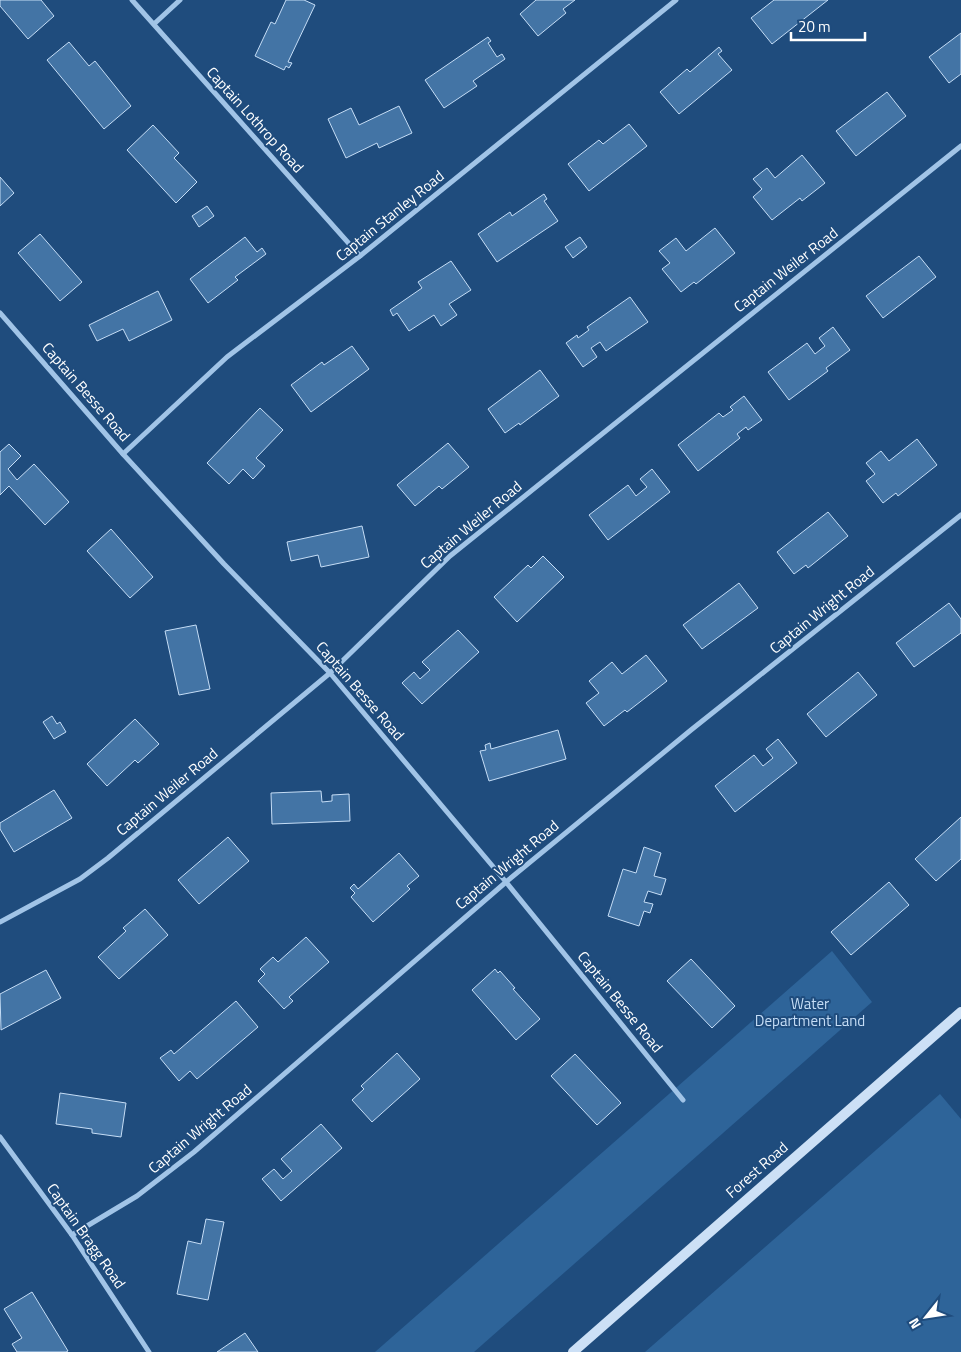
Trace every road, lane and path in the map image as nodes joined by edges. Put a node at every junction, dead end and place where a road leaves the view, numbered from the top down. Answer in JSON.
{"nodes":[{"id":1,"x":132,"y":0,"type":"edge"},
{"id":2,"x":180,"y":0,"type":"edge"},
{"id":3,"x":676,"y":0,"type":"edge"},
{"id":4,"x":154,"y":24,"type":"junction"},
{"id":5,"x":961,"y":146,"type":"edge"},
{"id":6,"x":360,"y":256,"type":"junction"},
{"id":7,"x":0,"y":313,"type":"edge"},
{"id":8,"x":123,"y":454,"type":"junction"},
{"id":9,"x":961,"y":515,"type":"edge"},
{"id":10,"x":330,"y":673,"type":"junction"},
{"id":11,"x":506,"y":882,"type":"junction"},
{"id":12,"x":0,"y":922,"type":"edge"},
{"id":13,"x":961,"y":1012,"type":"edge"},
{"id":14,"x":683,"y":1100,"type":"dead end"},
{"id":15,"x":0,"y":1136,"type":"edge"},
{"id":16,"x":72,"y":1235,"type":"junction"},
{"id":17,"x":149,"y":1352,"type":"edge"},
{"id":18,"x":573,"y":1352,"type":"edge"}],
"edges":[{"from":1,"to":4,"type":"street","name":"Captain Lothrop Road"},
{"from":2,"to":4,"type":"street"},
{"from":3,"to":6,"type":"street","name":"Captain Stanley Road"},
{"from":4,"to":6,"type":"street","name":"Captain Lothrop Road"},
{"from":5,"to":10,"type":"street","name":"Captain Weiler Road"},
{"from":6,"to":8,"type":"street","name":"Captain Stanley Road"},
{"from":7,"to":8,"type":"street","name":"Captain Besse Road"},
{"from":8,"to":10,"type":"street","name":"Captain Besse Road"},
{"from":9,"to":11,"type":"street","name":"Captain Wright Road"},
{"from":10,"to":11,"type":"street","name":"Captain Besse Road"},
{"from":10,"to":12,"type":"street","name":"Captain Weiler Road"},
{"from":11,"to":14,"type":"street","name":"Captain Besse Road"},
{"from":11,"to":16,"type":"street","name":"Captain Wright Road"},
{"from":13,"to":18,"type":"main road","name":"Forest Road"},
{"from":15,"to":16,"type":"street","name":"Captain Bragg Road"},
{"from":16,"to":17,"type":"street","name":"Captain Bragg Road"}]}
